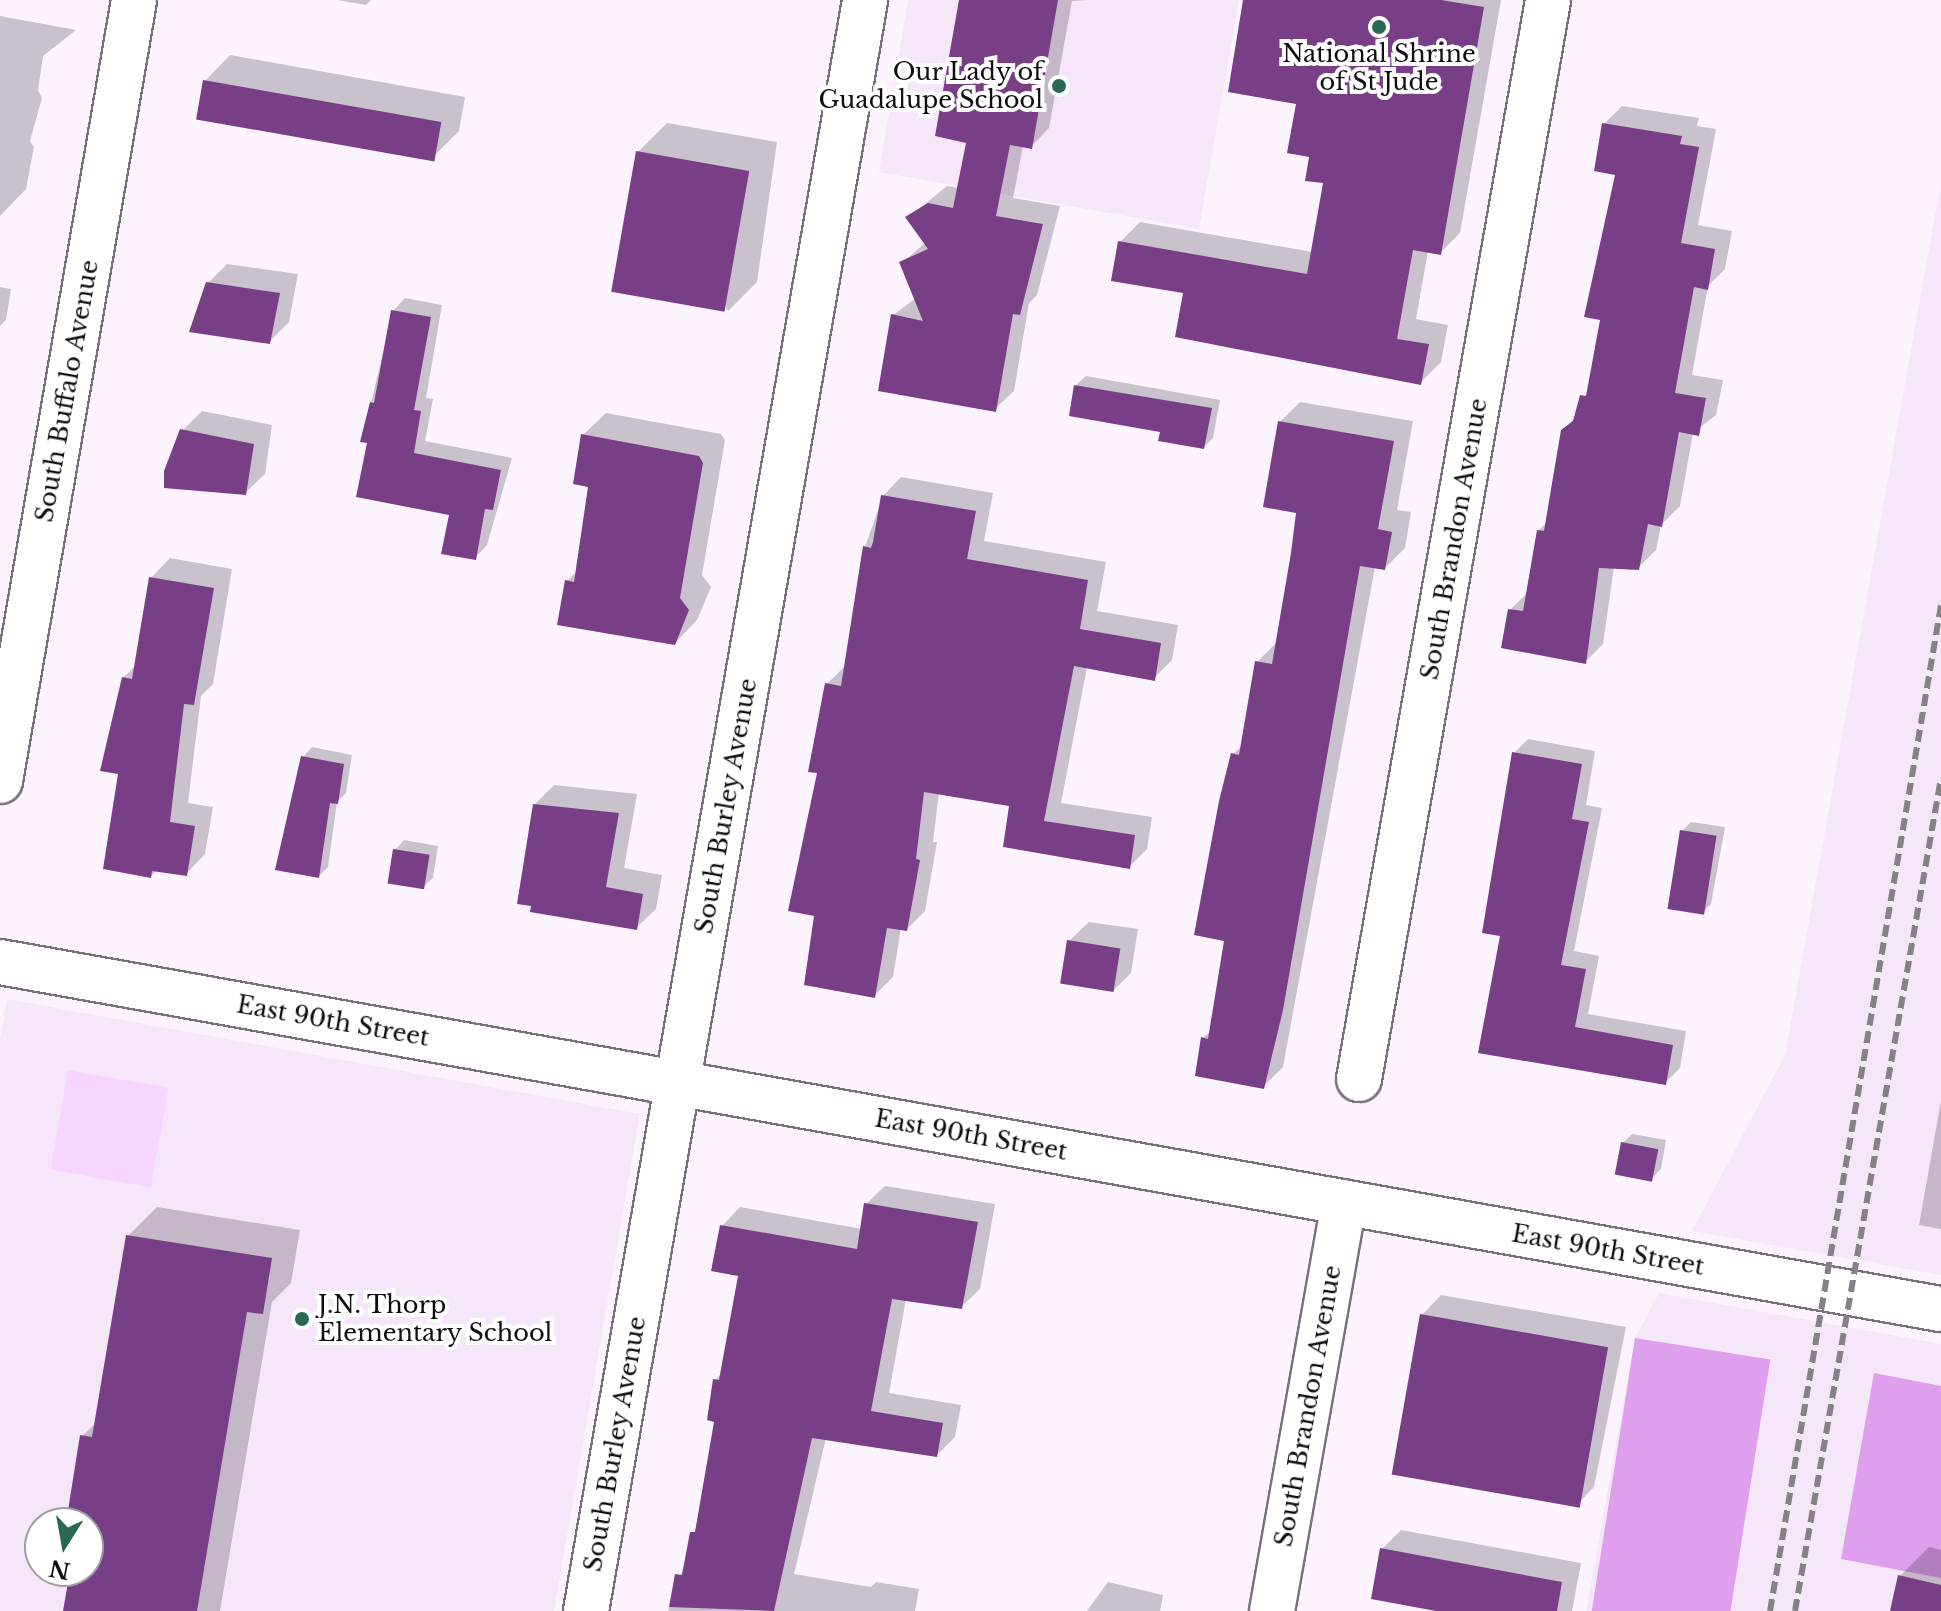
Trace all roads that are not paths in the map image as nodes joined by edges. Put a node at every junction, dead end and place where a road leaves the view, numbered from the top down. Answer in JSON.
{"nodes":[{"id":1,"x":134,"y":0,"type":"edge"},
{"id":2,"x":865,"y":0,"type":"edge"},
{"id":3,"x":1548,"y":0,"type":"edge"},
{"id":4,"x":0,"y":781,"type":"edge"},
{"id":5,"x":0,"y":962,"type":"edge"},
{"id":6,"x":1359,"y":1079,"type":"dead end"},
{"id":7,"x":678,"y":1083,"type":"junction"},
{"id":8,"x":1344,"y":1202,"type":"junction"},
{"id":9,"x":1941,"y":1309,"type":"edge"},
{"id":10,"x":586,"y":1611,"type":"edge"},
{"id":11,"x":1272,"y":1611,"type":"edge"}],
"edges":[{"from":1,"to":4,"type":"street","name":"South Buffalo Avenue"},
{"from":2,"to":7,"type":"street","name":"South Burley Avenue"},
{"from":3,"to":6,"type":"street","name":"South Brandon Avenue"},
{"from":5,"to":7,"type":"street","name":"East 90th Street"},
{"from":7,"to":8,"type":"street","name":"East 90th Street"},
{"from":7,"to":10,"type":"street","name":"South Burley Avenue"},
{"from":8,"to":9,"type":"street","name":"East 90th Street"},
{"from":8,"to":11,"type":"street","name":"South Brandon Avenue"}]}
